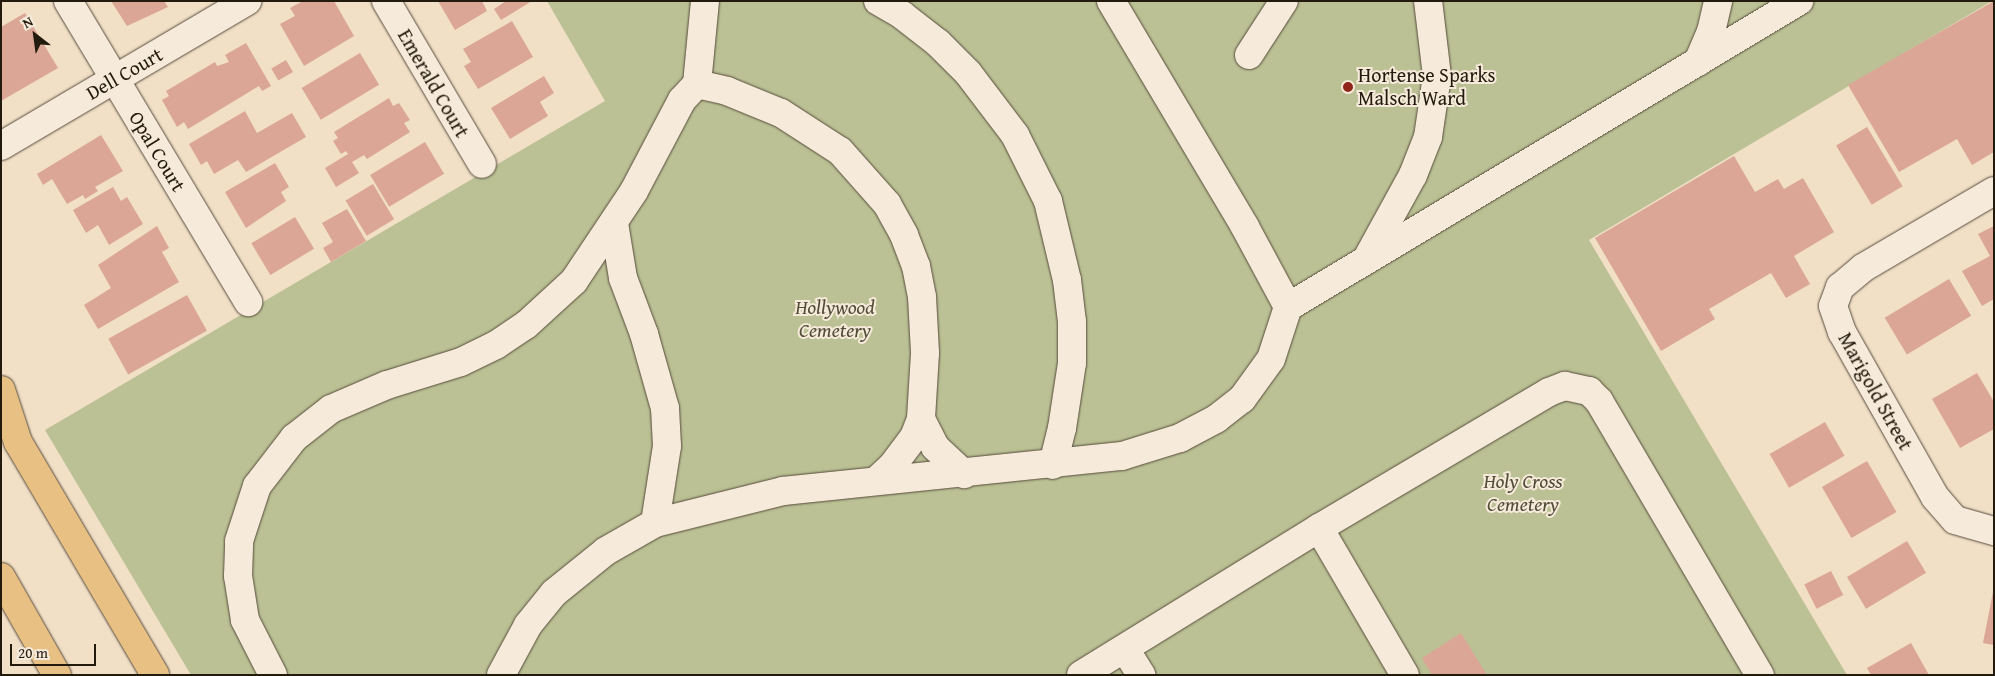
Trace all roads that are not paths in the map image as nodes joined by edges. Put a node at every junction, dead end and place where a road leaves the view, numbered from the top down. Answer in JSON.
{"nodes":[{"id":1,"x":68,"y":1,"type":"edge"},
{"id":2,"x":247,"y":1,"type":"edge"},
{"id":3,"x":386,"y":1,"type":"edge"},
{"id":4,"x":705,"y":1,"type":"edge"},
{"id":5,"x":878,"y":1,"type":"edge"},
{"id":6,"x":1111,"y":1,"type":"edge"},
{"id":7,"x":1284,"y":1,"type":"edge"},
{"id":8,"x":1428,"y":1,"type":"edge"},
{"id":9,"x":1718,"y":1,"type":"edge"},
{"id":10,"x":1799,"y":1,"type":"edge"},
{"id":11,"x":1249,"y":54,"type":"dead end"},
{"id":12,"x":1698,"y":62,"type":"junction"},
{"id":13,"x":115,"y":79,"type":"junction"},
{"id":14,"x":697,"y":84,"type":"junction"},
{"id":15,"x":1,"y":146,"type":"edge"},
{"id":16,"x":482,"y":164,"type":"dead end"},
{"id":17,"x":1994,"y":191,"type":"edge"},
{"id":18,"x":614,"y":223,"type":"junction"},
{"id":19,"x":1368,"y":257,"type":"junction"},
{"id":20,"x":574,"y":281,"type":"junction"},
{"id":21,"x":629,"y":298,"type":"junction"},
{"id":22,"x":248,"y":302,"type":"dead end"},
{"id":23,"x":1288,"y":308,"type":"junction"},
{"id":24,"x":1,"y":390,"type":"edge"},
{"id":25,"x":921,"y":419,"type":"junction"},
{"id":26,"x":1053,"y":465,"type":"junction"},
{"id":27,"x":964,"y":474,"type":"junction"},
{"id":28,"x":877,"y":480,"type":"junction"},
{"id":29,"x":655,"y":523,"type":"junction"},
{"id":30,"x":1319,"y":528,"type":"junction"},
{"id":31,"x":1994,"y":531,"type":"edge"},
{"id":32,"x":1,"y":576,"type":"edge"},
{"id":33,"x":1125,"y":648,"type":"junction"},
{"id":34,"x":58,"y":675,"type":"edge"},
{"id":35,"x":155,"y":675,"type":"edge"},
{"id":36,"x":273,"y":675,"type":"edge"},
{"id":37,"x":501,"y":675,"type":"edge"},
{"id":38,"x":1081,"y":675,"type":"edge"},
{"id":39,"x":1141,"y":675,"type":"edge"},
{"id":40,"x":1405,"y":675,"type":"edge"},
{"id":41,"x":1760,"y":675,"type":"edge"}],
"edges":[{"from":1,"to":13,"type":"street","name":"Opal Court"},
{"from":2,"to":13,"type":"street","name":"Dell Court"},
{"from":3,"to":16,"type":"street","name":"Emerald Court"},
{"from":4,"to":14,"type":"street"},
{"from":5,"to":26,"type":"street"},
{"from":6,"to":23,"type":"street"},
{"from":7,"to":11,"type":"street"},
{"from":8,"to":19,"type":"street"},
{"from":9,"to":12,"type":"street"},
{"from":10,"to":12,"type":"street"},
{"from":12,"to":19,"type":"street"},
{"from":13,"to":15,"type":"street","name":"Dell Court"},
{"from":13,"to":22,"type":"street","name":"Opal Court"},
{"from":14,"to":18,"type":"street"},
{"from":14,"to":25,"type":"street"},
{"from":17,"to":31,"type":"street","name":"Marigold Street"},
{"from":18,"to":20,"type":"street"},
{"from":18,"to":21,"type":"street"},
{"from":19,"to":23,"type":"street"},
{"from":20,"to":21,"type":"street"},
{"from":20,"to":36,"type":"street"},
{"from":21,"to":29,"type":"street"},
{"from":23,"to":26,"type":"street"},
{"from":24,"to":35,"type":"main road"},
{"from":25,"to":27,"type":"street"},
{"from":25,"to":28,"type":"street"},
{"from":26,"to":27,"type":"street"},
{"from":27,"to":28,"type":"street"},
{"from":28,"to":29,"type":"street"},
{"from":29,"to":37,"type":"street"},
{"from":30,"to":33,"type":"street"},
{"from":30,"to":40,"type":"street"},
{"from":30,"to":41,"type":"street"},
{"from":32,"to":34,"type":"main road"},
{"from":33,"to":38,"type":"street"},
{"from":33,"to":39,"type":"street"}]}
